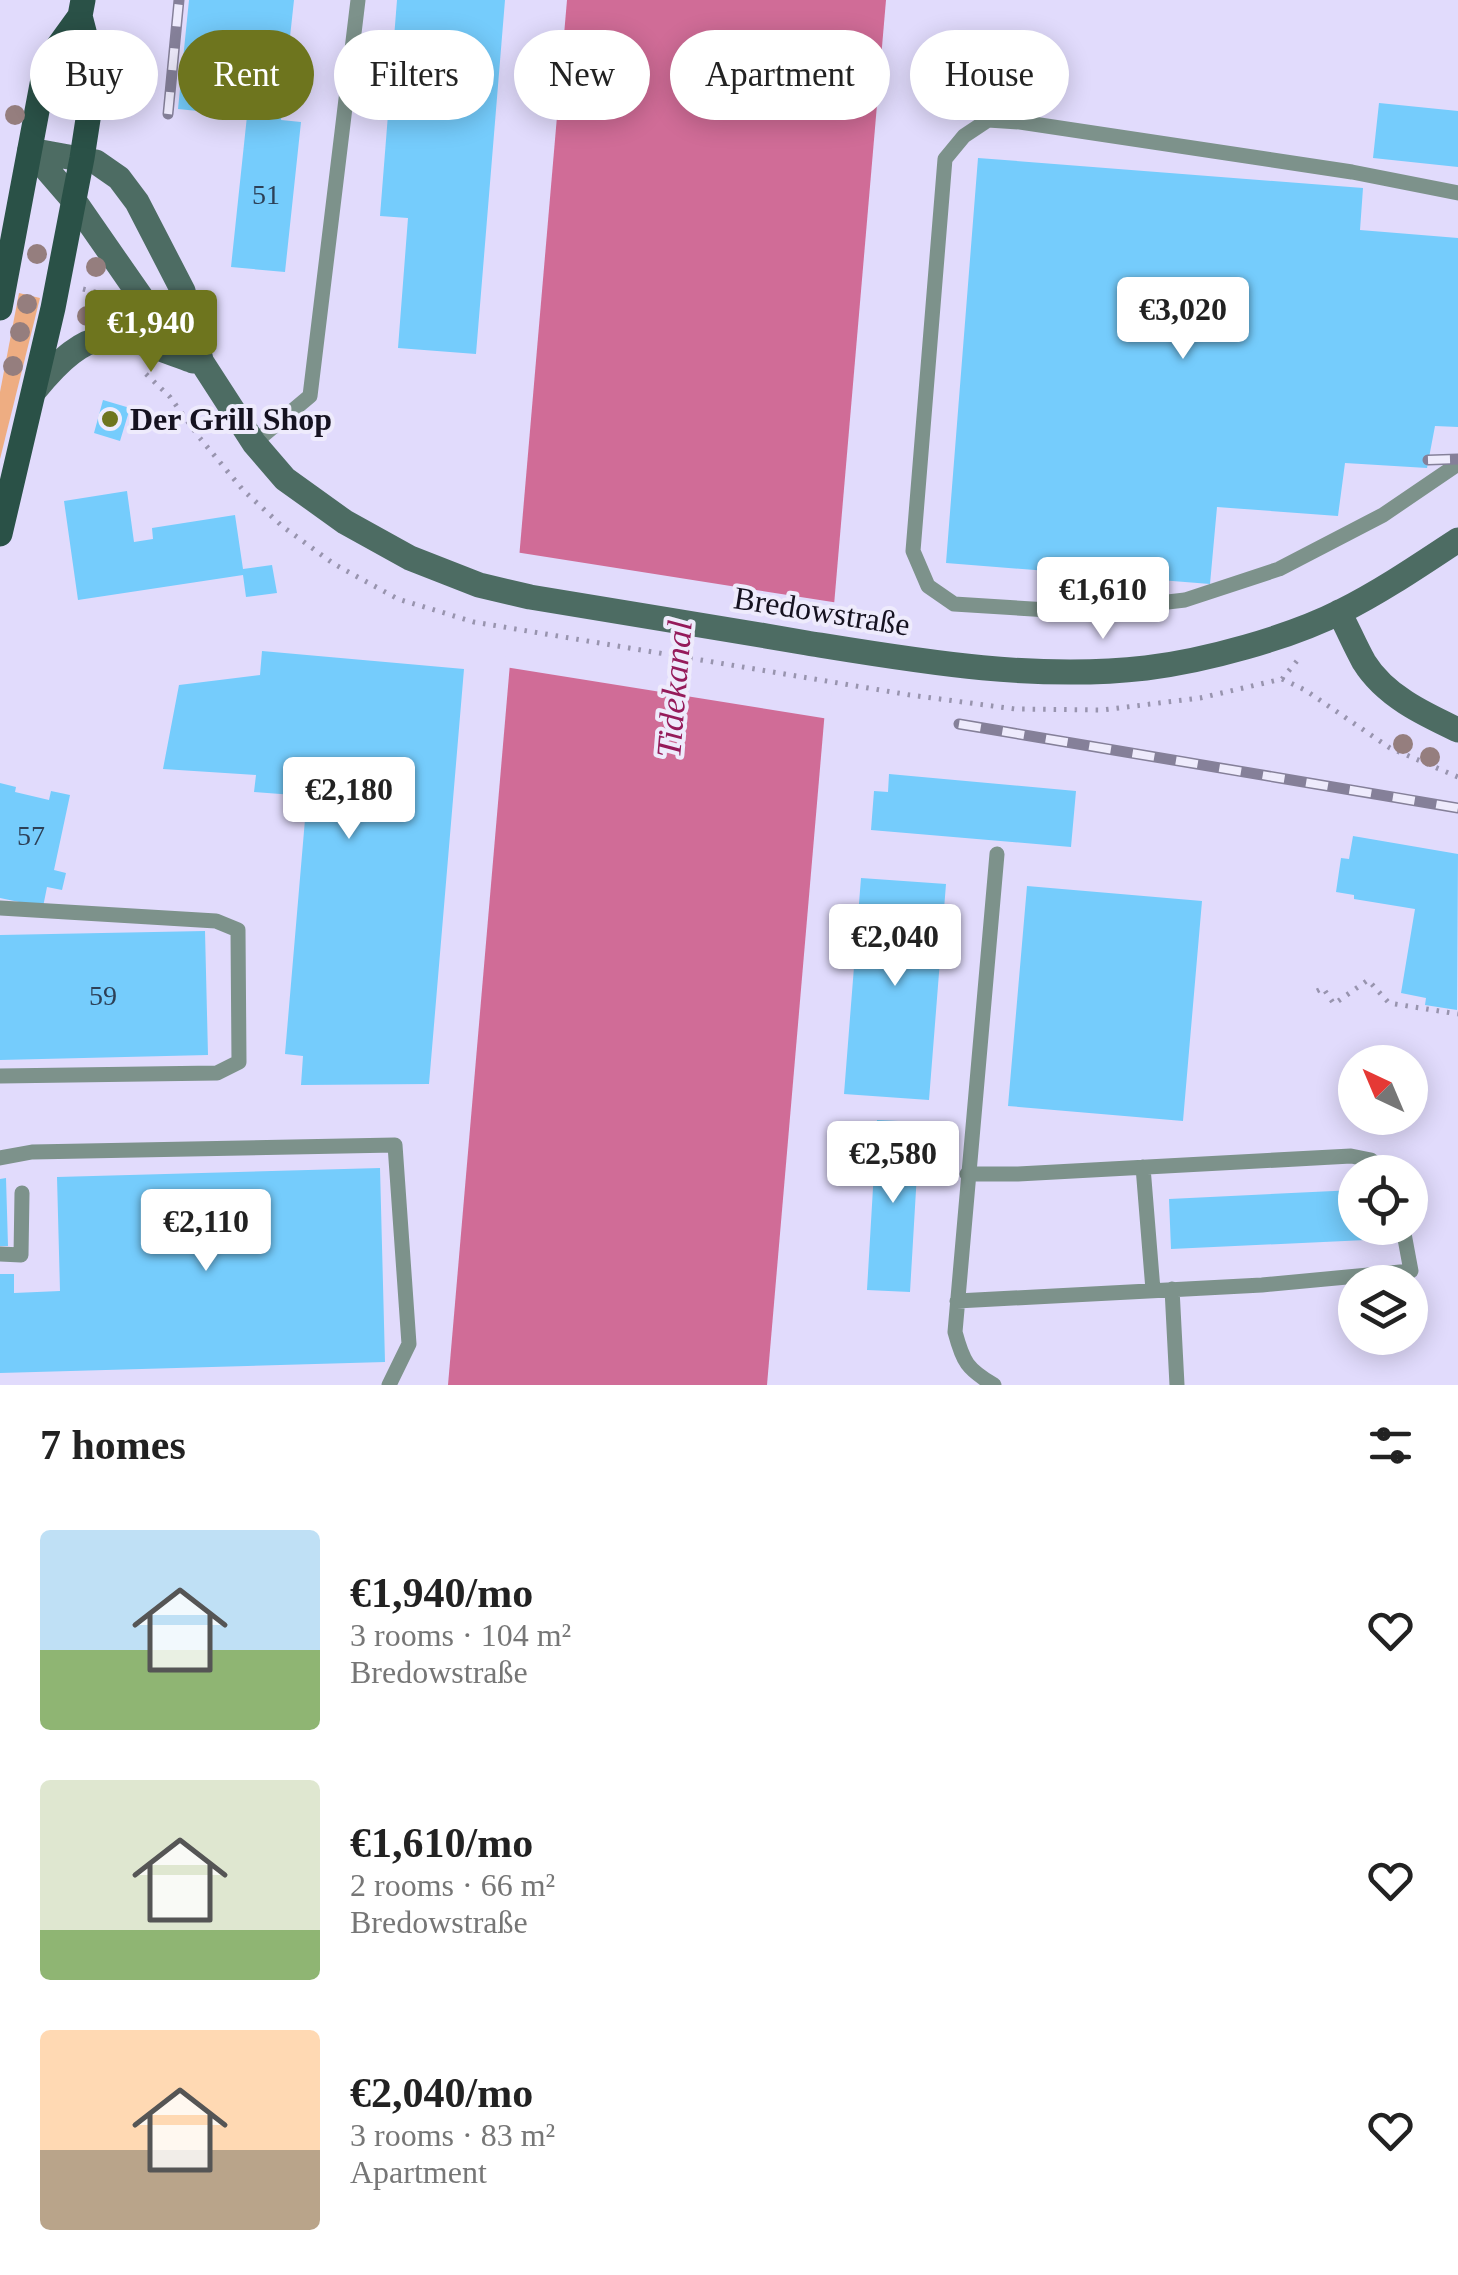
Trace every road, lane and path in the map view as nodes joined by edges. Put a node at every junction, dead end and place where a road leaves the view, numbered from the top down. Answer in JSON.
{"nodes":[{"id":1,"x":358,"y":0,"type":"edge"},
{"id":2,"x":82,"y":8,"type":"edge"},
{"id":3,"x":30,"y":150,"type":"junction"},
{"id":4,"x":82,"y":158,"type":"junction"},
{"id":5,"x":1458,"y":193,"type":"edge"},
{"id":6,"x":75,"y":202,"type":"junction"},
{"id":7,"x":76,"y":288,"type":"dead end"},
{"id":8,"x":115,"y":297,"type":"dead end"},
{"id":9,"x":0,"y":308,"type":"edge"},
{"id":10,"x":202,"y":364,"type":"junction"},
{"id":11,"x":35,"y":390,"type":"junction"},
{"id":12,"x":254,"y":442,"type":"junction"},
{"id":13,"x":1458,"y":464,"type":"edge"},
{"id":14,"x":0,"y":534,"type":"edge"},
{"id":15,"x":1458,"y":540,"type":"edge"},
{"id":16,"x":1339,"y":612,"type":"junction"},
{"id":17,"x":474,"y":622,"type":"dead end"},
{"id":18,"x":1282,"y":680,"type":"dead end"},
{"id":19,"x":861,"y":686,"type":"dead end"},
{"id":20,"x":1458,"y":730,"type":"edge"},
{"id":21,"x":1458,"y":777,"type":"edge"},
{"id":22,"x":997,"y":854,"type":"dead end"},
{"id":23,"x":0,"y":908,"type":"edge"},
{"id":24,"x":1317,"y":991,"type":"dead end"},
{"id":25,"x":1458,"y":1014,"type":"edge"},
{"id":26,"x":0,"y":1076,"type":"edge"},
{"id":27,"x":1338,"y":1157,"type":"edge"},
{"id":28,"x":0,"y":1158,"type":"edge"},
{"id":29,"x":1142,"y":1168,"type":"junction"},
{"id":30,"x":968,"y":1174,"type":"junction"},
{"id":31,"x":22,"y":1192,"type":"dead end"},
{"id":32,"x":1406,"y":1245,"type":"edge"},
{"id":33,"x":0,"y":1254,"type":"edge"},
{"id":34,"x":1153,"y":1290,"type":"junction"},
{"id":35,"x":1172,"y":1290,"type":"junction"},
{"id":36,"x":956,"y":1301,"type":"junction"},
{"id":37,"x":390,"y":1385,"type":"edge"},
{"id":38,"x":994,"y":1385,"type":"edge"},
{"id":39,"x":1177,"y":1385,"type":"edge"}],
"edges":[{"from":1,"to":12,"type":"lane"},
{"from":2,"to":3,"type":"main road"},
{"from":2,"to":4,"type":"main road"},
{"from":3,"to":4,"type":"street","name":"Bredowstraße"},
{"from":3,"to":6,"type":"street","name":"Bredowstraße"},
{"from":3,"to":9,"type":"main road"},
{"from":4,"to":6,"type":"main road"},
{"from":4,"to":10,"type":"street","name":"Bredowstraße"},
{"from":5,"to":13,"type":"lane"},
{"from":6,"to":10,"type":"street","name":"Bredowstraße"},
{"from":6,"to":11,"type":"main road"},
{"from":7,"to":8,"type":"path"},
{"from":10,"to":11,"type":"street"},
{"from":10,"to":12,"type":"street","name":"Bredowstraße"},
{"from":11,"to":14,"type":"main road"},
{"from":12,"to":16,"type":"street","name":"Bredowstraße"},
{"from":15,"to":16,"type":"street","name":"Bredowstraße"},
{"from":16,"to":20,"type":"street"},
{"from":17,"to":19,"type":"path"},
{"from":18,"to":21,"type":"path"},
{"from":22,"to":30,"type":"lane"},
{"from":23,"to":26,"type":"lane"},
{"from":24,"to":25,"type":"path"},
{"from":27,"to":29,"type":"lane"},
{"from":28,"to":37,"type":"lane"},
{"from":29,"to":30,"type":"lane"},
{"from":29,"to":34,"type":"lane"},
{"from":30,"to":36,"type":"lane"},
{"from":31,"to":33,"type":"lane"},
{"from":32,"to":35,"type":"lane"},
{"from":34,"to":35,"type":"lane"},
{"from":34,"to":36,"type":"lane"},
{"from":35,"to":39,"type":"lane"},
{"from":36,"to":38,"type":"lane"}]}
